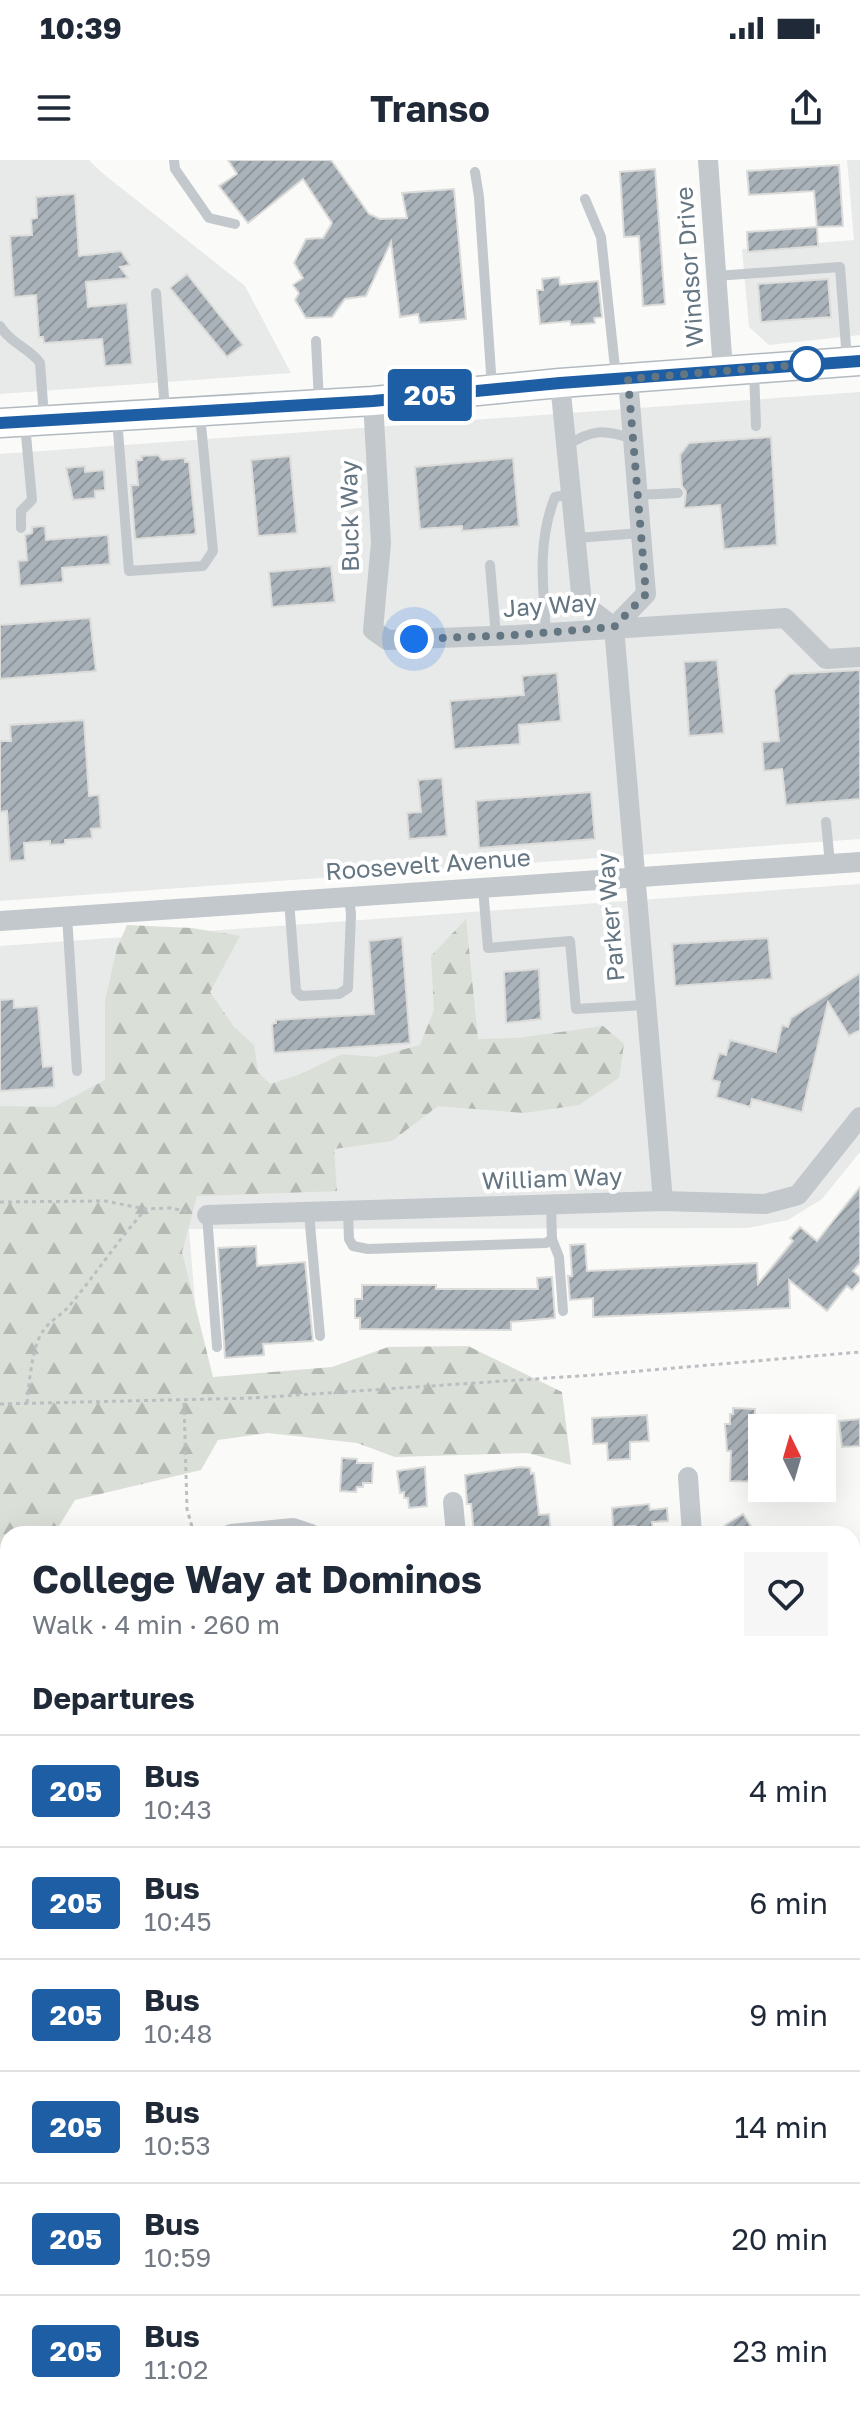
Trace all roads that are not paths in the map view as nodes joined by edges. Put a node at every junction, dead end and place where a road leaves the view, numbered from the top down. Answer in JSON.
{"nodes":[{"id":1,"x":174,"y":160,"type":"edge"},
{"id":2,"x":708,"y":160,"type":"edge"},
{"id":3,"x":475,"y":172,"type":"dead end"},
{"id":4,"x":585,"y":199,"type":"dead end"},
{"id":5,"x":235,"y":224,"type":"dead end"},
{"id":6,"x":716,"y":276,"type":"junction"},
{"id":7,"x":156,"y":293,"type":"dead end"},
{"id":8,"x":0,"y":326,"type":"edge"},
{"id":9,"x":316,"y":341,"type":"dead end"},
{"id":10,"x":854,"y":361,"type":"edge"},
{"id":11,"x":754,"y":368,"type":"junction"},
{"id":12,"x":723,"y":370,"type":"junction"},
{"id":13,"x":622,"y":379,"type":"junction"},
{"id":14,"x":560,"y":383,"type":"junction"},
{"id":15,"x":492,"y":389,"type":"junction"},
{"id":16,"x":373,"y":401,"type":"junction"},
{"id":17,"x":319,"y":404,"type":"junction"},
{"id":18,"x":200,"y":411,"type":"junction"},
{"id":19,"x":165,"y":413,"type":"junction"},
{"id":20,"x":116,"y":416,"type":"junction"},
{"id":21,"x":23,"y":422,"type":"edge"},
{"id":22,"x":756,"y":426,"type":"dead end"},
{"id":23,"x":633,"y":439,"type":"junction"},
{"id":24,"x":566,"y":446,"type":"junction"},
{"id":25,"x":678,"y":493,"type":"dead end"},
{"id":26,"x":573,"y":494,"type":"junction"},
{"id":27,"x":637,"y":495,"type":"junction"},
{"id":28,"x":21,"y":528,"type":"dead end"},
{"id":29,"x":641,"y":533,"type":"junction"},
{"id":30,"x":577,"y":538,"type":"junction"},
{"id":31,"x":490,"y":565,"type":"dead end"},
{"id":32,"x":614,"y":627,"type":"junction"},
{"id":33,"x":373,"y":630,"type":"joint"},
{"id":34,"x":546,"y":632,"type":"junction"},
{"id":35,"x":496,"y":636,"type":"junction"},
{"id":36,"x":860,"y":657,"type":"edge"},
{"id":37,"x":826,"y":822,"type":"dead end"},
{"id":38,"x":860,"y":862,"type":"edge"},
{"id":39,"x":830,"y":864,"type":"junction"},
{"id":40,"x":634,"y":878,"type":"junction"},
{"id":41,"x":483,"y":888,"type":"junction"},
{"id":42,"x":349,"y":897,"type":"junction"},
{"id":43,"x":289,"y":900,"type":"junction"},
{"id":44,"x":67,"y":916,"type":"junction"},
{"id":45,"x":0,"y":921,"type":"edge"},
{"id":46,"x":645,"y":1005,"type":"junction"},
{"id":47,"x":77,"y":1071,"type":"dead end"},
{"id":48,"x":860,"y":1117,"type":"edge"},
{"id":49,"x":663,"y":1201,"type":"junction"},
{"id":50,"x":551,"y":1205,"type":"junction"},
{"id":51,"x":348,"y":1212,"type":"junction"},
{"id":52,"x":309,"y":1213,"type":"junction"},
{"id":53,"x":207,"y":1215,"type":"joint"},
{"id":54,"x":552,"y":1239,"type":"junction"},
{"id":55,"x":563,"y":1311,"type":"dead end"},
{"id":56,"x":320,"y":1336,"type":"dead end"},
{"id":57,"x":217,"y":1347,"type":"dead end"},
{"id":58,"x":688,"y":1477,"type":"dead end"},
{"id":59,"x":453,"y":1502,"type":"dead end"},
{"id":60,"x":455,"y":1526,"type":"edge"},
{"id":61,"x":691,"y":1526,"type":"edge"}],
"edges":[{"from":1,"to":5,"type":"lane"},
{"from":2,"to":6,"type":"street","name":"Windsor Drive"},
{"from":3,"to":15,"type":"lane"},
{"from":4,"to":13,"type":"lane"},
{"from":6,"to":10,"type":"lane"},
{"from":6,"to":12,"type":"street","name":"Windsor Drive"},
{"from":7,"to":19,"type":"lane"},
{"from":8,"to":21,"type":"lane"},
{"from":9,"to":17,"type":"lane"},
{"from":10,"to":11,"type":"main road"},
{"from":11,"to":12,"type":"main road"},
{"from":11,"to":22,"type":"lane"},
{"from":12,"to":13,"type":"main road"},
{"from":13,"to":14,"type":"main road"},
{"from":13,"to":23,"type":"street"},
{"from":14,"to":15,"type":"main road"},
{"from":14,"to":24,"type":"street"},
{"from":15,"to":16,"type":"main road"},
{"from":16,"to":17,"type":"main road"},
{"from":16,"to":33,"type":"street","name":"Buck Way"},
{"from":17,"to":18,"type":"main road"},
{"from":18,"to":19,"type":"main road"},
{"from":18,"to":20,"type":"lane"},
{"from":19,"to":20,"type":"main road"},
{"from":20,"to":21,"type":"main road"},
{"from":21,"to":28,"type":"lane"},
{"from":23,"to":24,"type":"lane"},
{"from":23,"to":27,"type":"street"},
{"from":24,"to":26,"type":"street"},
{"from":25,"to":27,"type":"lane"},
{"from":26,"to":30,"type":"street"},
{"from":26,"to":34,"type":"lane"},
{"from":27,"to":29,"type":"street"},
{"from":29,"to":30,"type":"lane"},
{"from":29,"to":32,"type":"street"},
{"from":30,"to":32,"type":"street"},
{"from":31,"to":35,"type":"lane"},
{"from":32,"to":34,"type":"street","name":"Jay Way"},
{"from":32,"to":36,"type":"street","name":"Jay Way"},
{"from":32,"to":40,"type":"street","name":"Parker Way"},
{"from":33,"to":35,"type":"street","name":"Jay Way"},
{"from":34,"to":35,"type":"street","name":"Jay Way"},
{"from":37,"to":39,"type":"lane"},
{"from":38,"to":39,"type":"street","name":"Roosevelt Avenue"},
{"from":39,"to":40,"type":"street","name":"Roosevelt Avenue"},
{"from":40,"to":41,"type":"street","name":"Roosevelt Avenue"},
{"from":40,"to":46,"type":"street","name":"Parker Way"},
{"from":41,"to":42,"type":"street","name":"Roosevelt Avenue"},
{"from":41,"to":46,"type":"lane"},
{"from":42,"to":43,"type":"street","name":"Roosevelt Avenue"},
{"from":42,"to":43,"type":"lane"},
{"from":43,"to":44,"type":"street","name":"Roosevelt Avenue"},
{"from":44,"to":45,"type":"street","name":"Roosevelt Avenue"},
{"from":44,"to":47,"type":"lane"},
{"from":46,"to":49,"type":"street","name":"Parker Way"},
{"from":48,"to":49,"type":"street","name":"William Way"},
{"from":49,"to":50,"type":"street","name":"William Way"},
{"from":50,"to":51,"type":"street","name":"William Way"},
{"from":50,"to":54,"type":"lane"},
{"from":51,"to":52,"type":"street","name":"William Way"},
{"from":51,"to":54,"type":"lane"},
{"from":52,"to":53,"type":"street","name":"William Way"},
{"from":52,"to":56,"type":"lane"},
{"from":53,"to":57,"type":"lane"},
{"from":54,"to":55,"type":"lane"},
{"from":58,"to":61,"type":"street"},
{"from":59,"to":60,"type":"street"}]}
